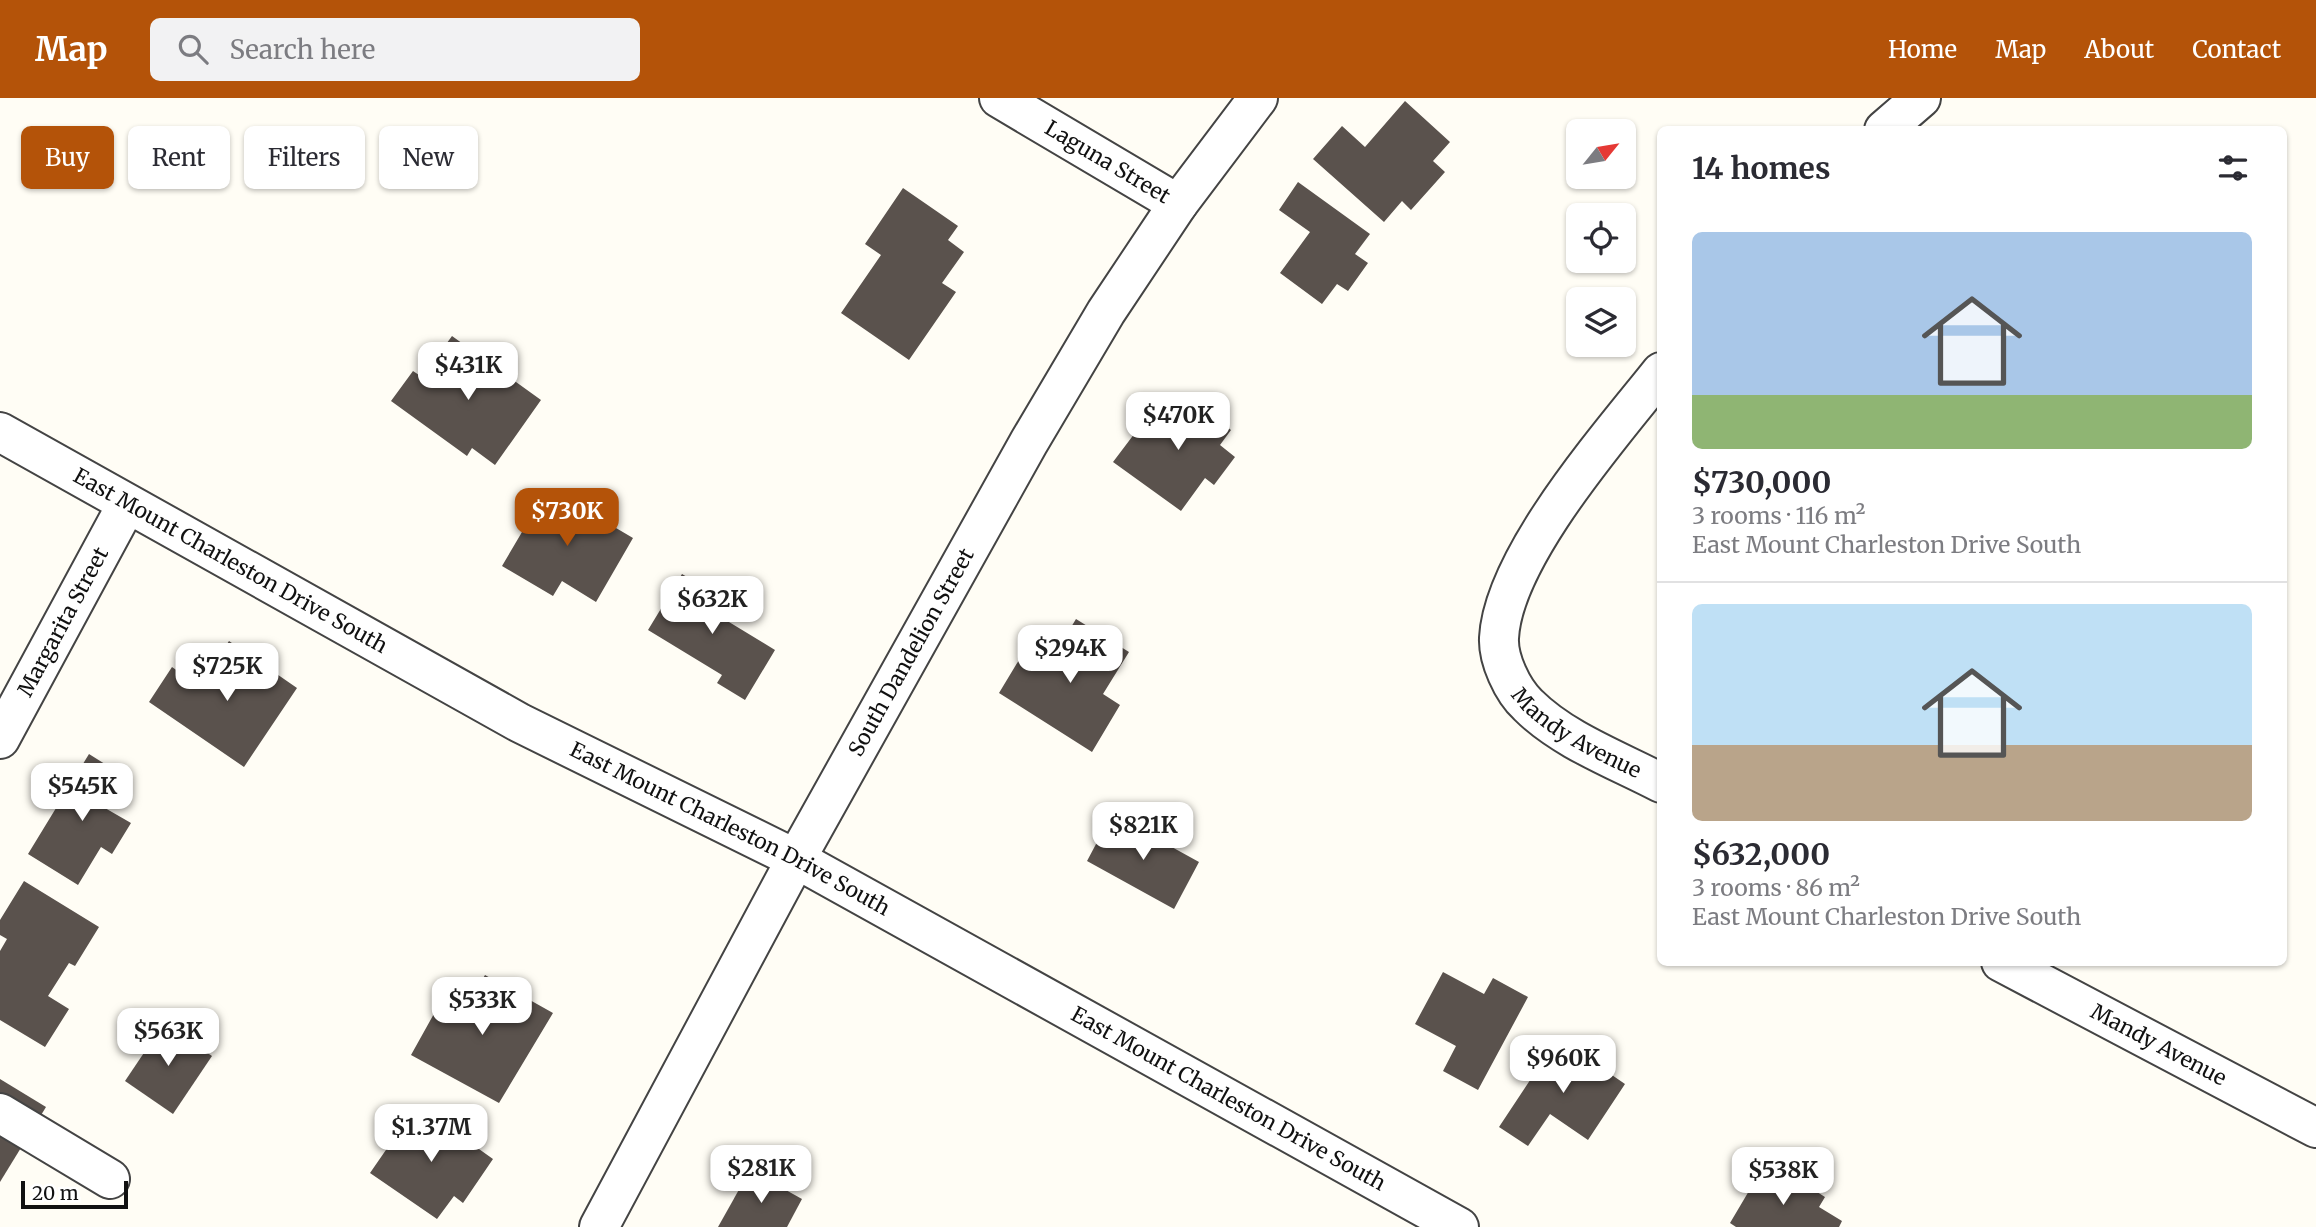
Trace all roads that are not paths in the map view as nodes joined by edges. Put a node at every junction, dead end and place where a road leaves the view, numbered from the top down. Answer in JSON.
{"nodes":[{"id":1,"x":999,"y":98,"type":"edge"},
{"id":2,"x":1258,"y":98,"type":"edge"},
{"id":3,"x":1921,"y":98,"type":"edge"},
{"id":4,"x":1889,"y":126,"type":"edge"},
{"id":5,"x":1178,"y":204,"type":"junction"},
{"id":6,"x":1657,"y":377,"type":"edge"},
{"id":7,"x":0,"y":432,"type":"edge"},
{"id":8,"x":127,"y":504,"type":"junction"},
{"id":9,"x":0,"y":739,"type":"edge"},
{"id":10,"x":1657,"y":781,"type":"edge"},
{"id":11,"x":796,"y":859,"type":"junction"},
{"id":12,"x":2009,"y":966,"type":"edge"},
{"id":13,"x":0,"y":1113,"type":"edge"},
{"id":14,"x":2316,"y":1128,"type":"edge"},
{"id":15,"x":110,"y":1179,"type":"dead end"},
{"id":16,"x":599,"y":1227,"type":"edge"},
{"id":17,"x":1459,"y":1227,"type":"edge"}],
"edges":[{"from":1,"to":5,"type":"street","name":"Laguna Street"},
{"from":2,"to":5,"type":"street","name":"South Dandelion Street"},
{"from":3,"to":4,"type":"street"},
{"from":5,"to":11,"type":"street","name":"South Dandelion Street"},
{"from":6,"to":10,"type":"street","name":"Mandy Avenue"},
{"from":7,"to":8,"type":"street","name":"East Mount Charleston Drive South"},
{"from":8,"to":9,"type":"street","name":"Margarita Street"},
{"from":8,"to":11,"type":"street","name":"East Mount Charleston Drive South"},
{"from":11,"to":16,"type":"street","name":"South Dandelion Street"},
{"from":11,"to":17,"type":"street","name":"East Mount Charleston Drive South"},
{"from":12,"to":14,"type":"street","name":"Mandy Avenue"},
{"from":13,"to":15,"type":"street"}]}
